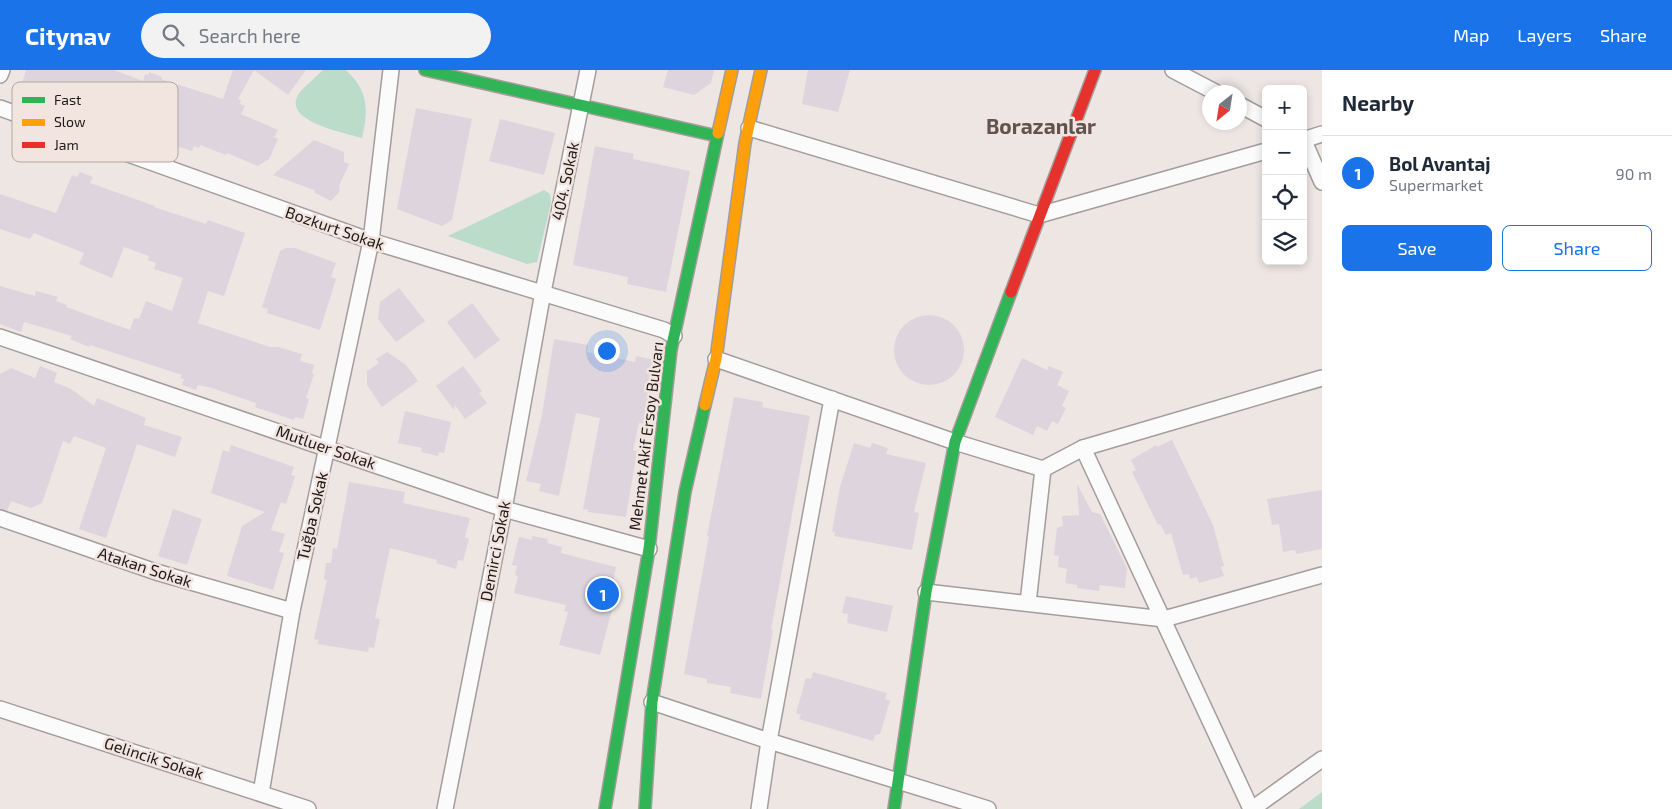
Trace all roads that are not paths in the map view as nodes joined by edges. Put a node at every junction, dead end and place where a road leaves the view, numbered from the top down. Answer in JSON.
{"nodes":[{"id":1,"x":2,"y":70,"type":"edge"},
{"id":2,"x":391,"y":70,"type":"edge"},
{"id":3,"x":425,"y":70,"type":"edge"},
{"id":4,"x":588,"y":70,"type":"edge"},
{"id":5,"x":732,"y":70,"type":"edge"},
{"id":6,"x":761,"y":70,"type":"edge"},
{"id":7,"x":1095,"y":70,"type":"edge"},
{"id":8,"x":1173,"y":70,"type":"edge"},
{"id":9,"x":0,"y":75,"type":"edge"},
{"id":10,"x":1202,"y":85,"type":"edge"},
{"id":11,"x":581,"y":104,"type":"junction"},
{"id":12,"x":0,"y":108,"type":"edge"},
{"id":13,"x":1247,"y":109,"type":"edge"},
{"id":14,"x":12,"y":112,"type":"edge"},
{"id":15,"x":1262,"y":117,"type":"edge"},
{"id":16,"x":749,"y":128,"type":"junction"},
{"id":17,"x":1322,"y":134,"type":"edge"},
{"id":18,"x":717,"y":136,"type":"junction"},
{"id":19,"x":1307,"y":139,"type":"edge"},
{"id":20,"x":1307,"y":147,"type":"edge"},
{"id":21,"x":1262,"y":152,"type":"edge"},
{"id":22,"x":151,"y":162,"type":"edge"},
{"id":23,"x":1322,"y":182,"type":"edge"},
{"id":24,"x":1039,"y":215,"type":"junction"},
{"id":25,"x":371,"y":241,"type":"junction"},
{"id":26,"x":543,"y":292,"type":"junction"},
{"id":27,"x":674,"y":336,"type":"junction"},
{"id":28,"x":3,"y":338,"type":"edge"},
{"id":29,"x":716,"y":359,"type":"junction"},
{"id":30,"x":1322,"y":378,"type":"edge"},
{"id":31,"x":832,"y":398,"type":"junction"},
{"id":32,"x":955,"y":442,"type":"junction"},
{"id":33,"x":328,"y":448,"type":"junction"},
{"id":34,"x":1083,"y":448,"type":"junction"},
{"id":35,"x":1043,"y":469,"type":"junction"},
{"id":36,"x":504,"y":509,"type":"junction"},
{"id":37,"x":0,"y":518,"type":"edge"},
{"id":38,"x":649,"y":549,"type":"junction"},
{"id":39,"x":1322,"y":575,"type":"edge"},
{"id":40,"x":926,"y":592,"type":"junction"},
{"id":41,"x":1028,"y":603,"type":"junction"},
{"id":42,"x":292,"y":611,"type":"junction"},
{"id":43,"x":1164,"y":619,"type":"junction"},
{"id":44,"x":652,"y":702,"type":"junction"},
{"id":45,"x":0,"y":709,"type":"edge"},
{"id":46,"x":769,"y":741,"type":"junction"},
{"id":47,"x":1322,"y":759,"type":"edge"},
{"id":48,"x":899,"y":781,"type":"junction"},
{"id":49,"x":261,"y":793,"type":"junction"},
{"id":50,"x":308,"y":809,"type":"edge"},
{"id":51,"x":445,"y":809,"type":"edge"},
{"id":52,"x":604,"y":809,"type":"edge"},
{"id":53,"x":645,"y":809,"type":"edge"},
{"id":54,"x":759,"y":809,"type":"edge"},
{"id":55,"x":894,"y":809,"type":"edge"},
{"id":56,"x":988,"y":809,"type":"edge"},
{"id":57,"x":1251,"y":809,"type":"edge"}],
"edges":[{"from":1,"to":9,"type":"street"},
{"from":2,"to":25,"type":"street","name":"Tuğba Sokak"},
{"from":3,"to":11,"type":"main road"},
{"from":4,"to":11,"type":"street","name":"404. Sokak"},
{"from":5,"to":18,"type":"main road","name":"Mehmet Akif Ersoy Bulvarı"},
{"from":6,"to":16,"type":"main road"},
{"from":7,"to":24,"type":"main road"},
{"from":8,"to":10,"type":"street"},
{"from":11,"to":18,"type":"main road"},
{"from":11,"to":26,"type":"street","name":"404. Sokak"},
{"from":12,"to":14,"type":"street","name":"Bozkurt Sokak"},
{"from":13,"to":15,"type":"street"},
{"from":16,"to":24,"type":"street"},
{"from":16,"to":29,"type":"main road"},
{"from":17,"to":19,"type":"street"},
{"from":18,"to":27,"type":"main road","name":"Mehmet Akif Ersoy Bulvarı"},
{"from":20,"to":23,"type":"street"},
{"from":21,"to":24,"type":"street"},
{"from":22,"to":25,"type":"street","name":"Bozkurt Sokak"},
{"from":24,"to":32,"type":"main road"},
{"from":25,"to":26,"type":"street","name":"Bozkurt Sokak"},
{"from":25,"to":33,"type":"street","name":"Tuğba Sokak"},
{"from":26,"to":27,"type":"street","name":"Bozkurt Sokak"},
{"from":26,"to":36,"type":"street","name":"Demirci Sokak"},
{"from":27,"to":38,"type":"main road","name":"Mehmet Akif Ersoy Bulvarı"},
{"from":28,"to":33,"type":"street","name":"Mutluer Sokak"},
{"from":29,"to":31,"type":"street"},
{"from":29,"to":44,"type":"main road"},
{"from":30,"to":34,"type":"street"},
{"from":31,"to":32,"type":"street"},
{"from":31,"to":46,"type":"street"},
{"from":32,"to":35,"type":"street"},
{"from":32,"to":40,"type":"main road"},
{"from":33,"to":36,"type":"street","name":"Mutluer Sokak"},
{"from":33,"to":42,"type":"street","name":"Tuğba Sokak"},
{"from":34,"to":35,"type":"street"},
{"from":34,"to":43,"type":"street"},
{"from":35,"to":41,"type":"street"},
{"from":36,"to":38,"type":"street","name":"Mutluer Sokak"},
{"from":36,"to":51,"type":"street","name":"Demirci Sokak"},
{"from":37,"to":42,"type":"street","name":"Atakan Sokak"},
{"from":38,"to":52,"type":"main road","name":"Mehmet Akif Ersoy Bulvarı"},
{"from":39,"to":43,"type":"street"},
{"from":40,"to":41,"type":"street"},
{"from":40,"to":48,"type":"main road"},
{"from":41,"to":43,"type":"street"},
{"from":42,"to":49,"type":"street","name":"Tuğba Sokak"},
{"from":43,"to":57,"type":"street"},
{"from":44,"to":46,"type":"street"},
{"from":44,"to":53,"type":"main road"},
{"from":45,"to":49,"type":"street","name":"Gelincik Sokak"},
{"from":46,"to":48,"type":"street"},
{"from":46,"to":54,"type":"street"},
{"from":47,"to":57,"type":"street"},
{"from":48,"to":55,"type":"main road"},
{"from":48,"to":56,"type":"street"},
{"from":49,"to":50,"type":"street","name":"Gelincik Sokak"}]}
